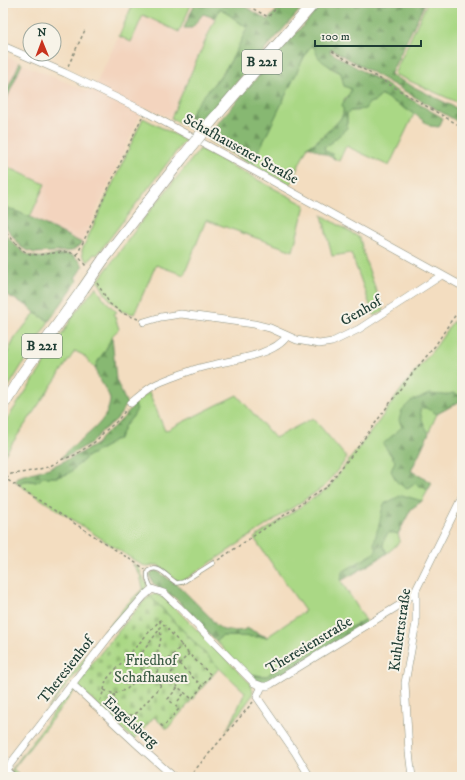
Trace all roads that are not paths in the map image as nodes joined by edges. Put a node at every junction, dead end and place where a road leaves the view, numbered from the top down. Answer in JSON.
{"nodes":[{"id":1,"x":314,"y":3,"type":"edge"},
{"id":2,"x":3,"y":46,"type":"edge"},
{"id":3,"x":442,"y":275,"type":"junction"},
{"id":4,"x":462,"y":286,"type":"edge"},
{"id":5,"x":144,"y":322,"type":"road end"},
{"id":6,"x":287,"y":336,"type":"junction"},
{"id":7,"x":131,"y":403,"type":"road end"},
{"id":8,"x":3,"y":405,"type":"edge"},
{"id":9,"x":462,"y":497,"type":"edge"},
{"id":10,"x":213,"y":563,"type":"road end"},
{"id":11,"x":152,"y":589,"type":"junction"},
{"id":12,"x":416,"y":590,"type":"junction"},
{"id":13,"x":72,"y":684,"type":"junction"},
{"id":14,"x":262,"y":686,"type":"junction"},
{"id":15,"x":6,"y":773,"type":"edge"},
{"id":16,"x":174,"y":777,"type":"edge"},
{"id":17,"x":310,"y":777,"type":"edge"},
{"id":18,"x":412,"y":777,"type":"edge"}],
"edges":[{"from":1,"to":8,"type":"main road","number":"B 221","bridge":true},
{"from":2,"to":3,"type":"street","name":"Schafhausener Straße"},
{"from":3,"to":4,"type":"street","name":"Schafhausener Straße"},
{"from":3,"to":6,"type":"street","name":"Genhof"},
{"from":5,"to":6,"type":"street","name":"Genhof"},
{"from":6,"to":7,"type":"street"},
{"from":9,"to":12,"type":"street","name":"Kuhlertstraße"},
{"from":10,"to":11,"type":"lane"},
{"from":11,"to":13,"type":"street","name":"Theresienhof"},
{"from":11,"to":14,"type":"street"},
{"from":12,"to":14,"type":"street","name":"Theresienstraße"},
{"from":12,"to":18,"type":"street","name":"Kuhlertstraße"},
{"from":13,"to":15,"type":"street","name":"Theresienhof"},
{"from":13,"to":16,"type":"street","name":"Engelsberg"},
{"from":14,"to":17,"type":"street","name":"Theresienstraße"}]}
